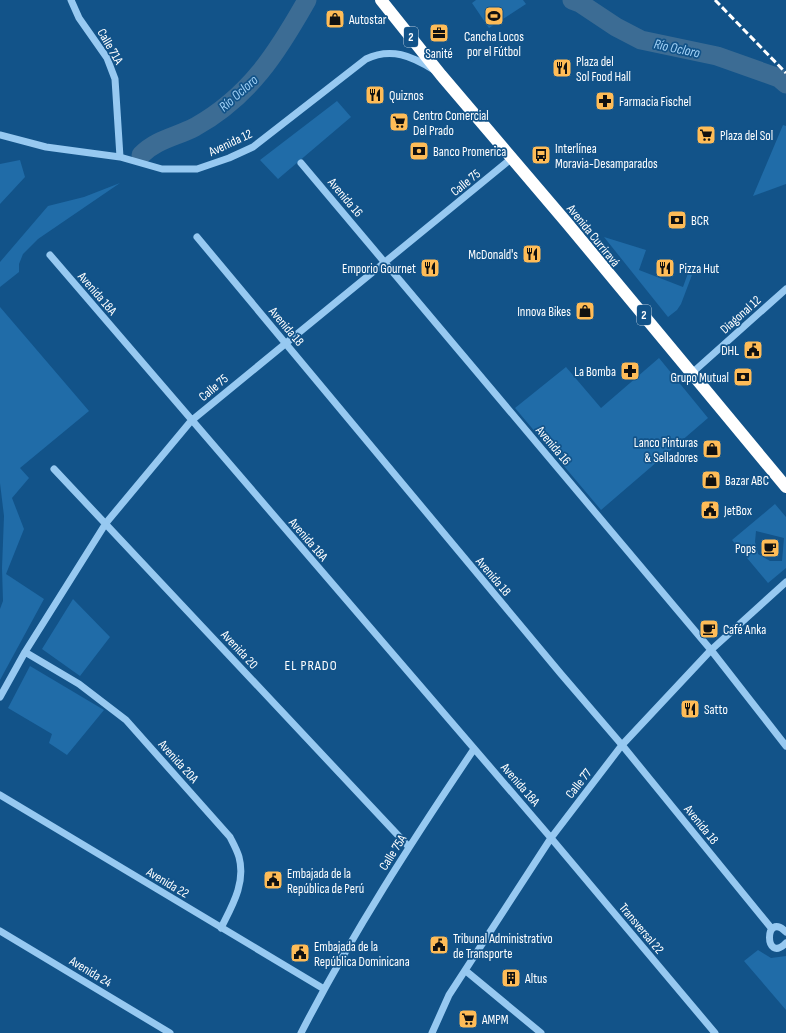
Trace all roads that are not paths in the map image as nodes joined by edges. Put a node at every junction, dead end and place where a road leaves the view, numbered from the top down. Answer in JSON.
{"nodes":[{"id":1,"x":71,"y":0,"type":"edge"},
{"id":2,"x":381,"y":0,"type":"edge"},
{"id":3,"x":441,"y":75,"type":"junction"},
{"id":4,"x":0,"y":135,"type":"edge"},
{"id":5,"x":120,"y":157,"type":"junction"},
{"id":6,"x":512,"y":158,"type":"junction"},
{"id":7,"x":301,"y":163,"type":"dead end"},
{"id":8,"x":197,"y":237,"type":"dead end"},
{"id":9,"x":50,"y":255,"type":"dead end"},
{"id":10,"x":385,"y":263,"type":"junction"},
{"id":11,"x":786,"y":289,"type":"edge"},
{"id":12,"x":285,"y":342,"type":"junction"},
{"id":13,"x":692,"y":372,"type":"junction"},
{"id":14,"x":191,"y":421,"type":"junction"},
{"id":15,"x":54,"y":469,"type":"dead end"},
{"id":16,"x":786,"y":487,"type":"edge"},
{"id":17,"x":106,"y":523,"type":"junction"},
{"id":18,"x":786,"y":582,"type":"edge"},
{"id":19,"x":711,"y":650,"type":"junction"},
{"id":20,"x":26,"y":652,"type":"junction"},
{"id":21,"x":0,"y":698,"type":"edge"},
{"id":22,"x":622,"y":745,"type":"junction"},
{"id":23,"x":786,"y":746,"type":"edge"},
{"id":24,"x":474,"y":749,"type":"junction"},
{"id":25,"x":0,"y":795,"type":"edge"},
{"id":26,"x":551,"y":838,"type":"junction"},
{"id":27,"x":409,"y":847,"type":"junction"},
{"id":28,"x":221,"y":928,"type":"junction"},
{"id":29,"x":772,"y":929,"type":"junction"},
{"id":30,"x":0,"y":931,"type":"edge"},
{"id":31,"x":786,"y":932,"type":"edge"},
{"id":32,"x":786,"y":943,"type":"edge"},
{"id":33,"x":466,"y":971,"type":"junction"},
{"id":34,"x":324,"y":989,"type":"junction"},
{"id":35,"x":170,"y":1033,"type":"edge"},
{"id":36,"x":302,"y":1033,"type":"edge"},
{"id":37,"x":432,"y":1033,"type":"edge"},
{"id":38,"x":541,"y":1033,"type":"edge"},
{"id":39,"x":715,"y":1033,"type":"edge"}],
"edges":[{"from":1,"to":5,"type":"street","name":"Calle 71A"},
{"from":2,"to":3,"type":"highway","name":"Avenida Curriravá","number":"2"},
{"from":3,"to":5,"type":"street","name":"Avenida 12"},
{"from":3,"to":6,"type":"highway","name":"Avenida Curriravá","number":"2"},
{"from":4,"to":5,"type":"street","name":"Avenida 12"},
{"from":6,"to":10,"type":"street","name":"Calle 75"},
{"from":6,"to":13,"type":"highway","name":"Avenida Curriravá","number":"2"},
{"from":7,"to":10,"type":"street","name":"Avenida 16"},
{"from":8,"to":12,"type":"street","name":"Avenida 18"},
{"from":9,"to":14,"type":"street","name":"Avenida 18A"},
{"from":10,"to":12,"type":"street","name":"Calle 75"},
{"from":10,"to":19,"type":"street","name":"Avenida 16"},
{"from":11,"to":13,"type":"street","name":"Diagonal 12"},
{"from":12,"to":14,"type":"street","name":"Calle 75"},
{"from":12,"to":22,"type":"street","name":"Avenida 18"},
{"from":13,"to":16,"type":"highway","name":"Avenida Curriravá","number":"2"},
{"from":14,"to":17,"type":"street","name":"Calle 75"},
{"from":14,"to":24,"type":"street","name":"Avenida 18A"},
{"from":15,"to":17,"type":"street","name":"Avenida 20"},
{"from":17,"to":20,"type":"street","name":"Calle 75"},
{"from":17,"to":27,"type":"street","name":"Avenida 20"},
{"from":18,"to":19,"type":"street","name":"Calle 77"},
{"from":19,"to":22,"type":"street","name":"Calle 77"},
{"from":19,"to":23,"type":"street","name":"Avenida 16"},
{"from":20,"to":21,"type":"street","name":"Calle 75"},
{"from":20,"to":28,"type":"street","name":"Avenida 20A"},
{"from":22,"to":26,"type":"street","name":"Calle 77"},
{"from":22,"to":29,"type":"street","name":"Avenida 18"},
{"from":24,"to":26,"type":"street","name":"Avenida 18A"},
{"from":24,"to":27,"type":"street","name":"Calle 75A"},
{"from":25,"to":28,"type":"street","name":"Avenida 22"},
{"from":26,"to":33,"type":"street","name":"Calle 77"},
{"from":26,"to":39,"type":"street","name":"Transversal 22"},
{"from":27,"to":34,"type":"street","name":"Calle 75A"},
{"from":28,"to":34,"type":"street","name":"Avenida 22"},
{"from":29,"to":31,"type":"street"},
{"from":29,"to":32,"type":"street"},
{"from":30,"to":35,"type":"street","name":"Avenida 24"},
{"from":33,"to":37,"type":"street","name":"Calle 77"},
{"from":33,"to":38,"type":"street"},
{"from":34,"to":36,"type":"street","name":"Calle 75A"}]}
